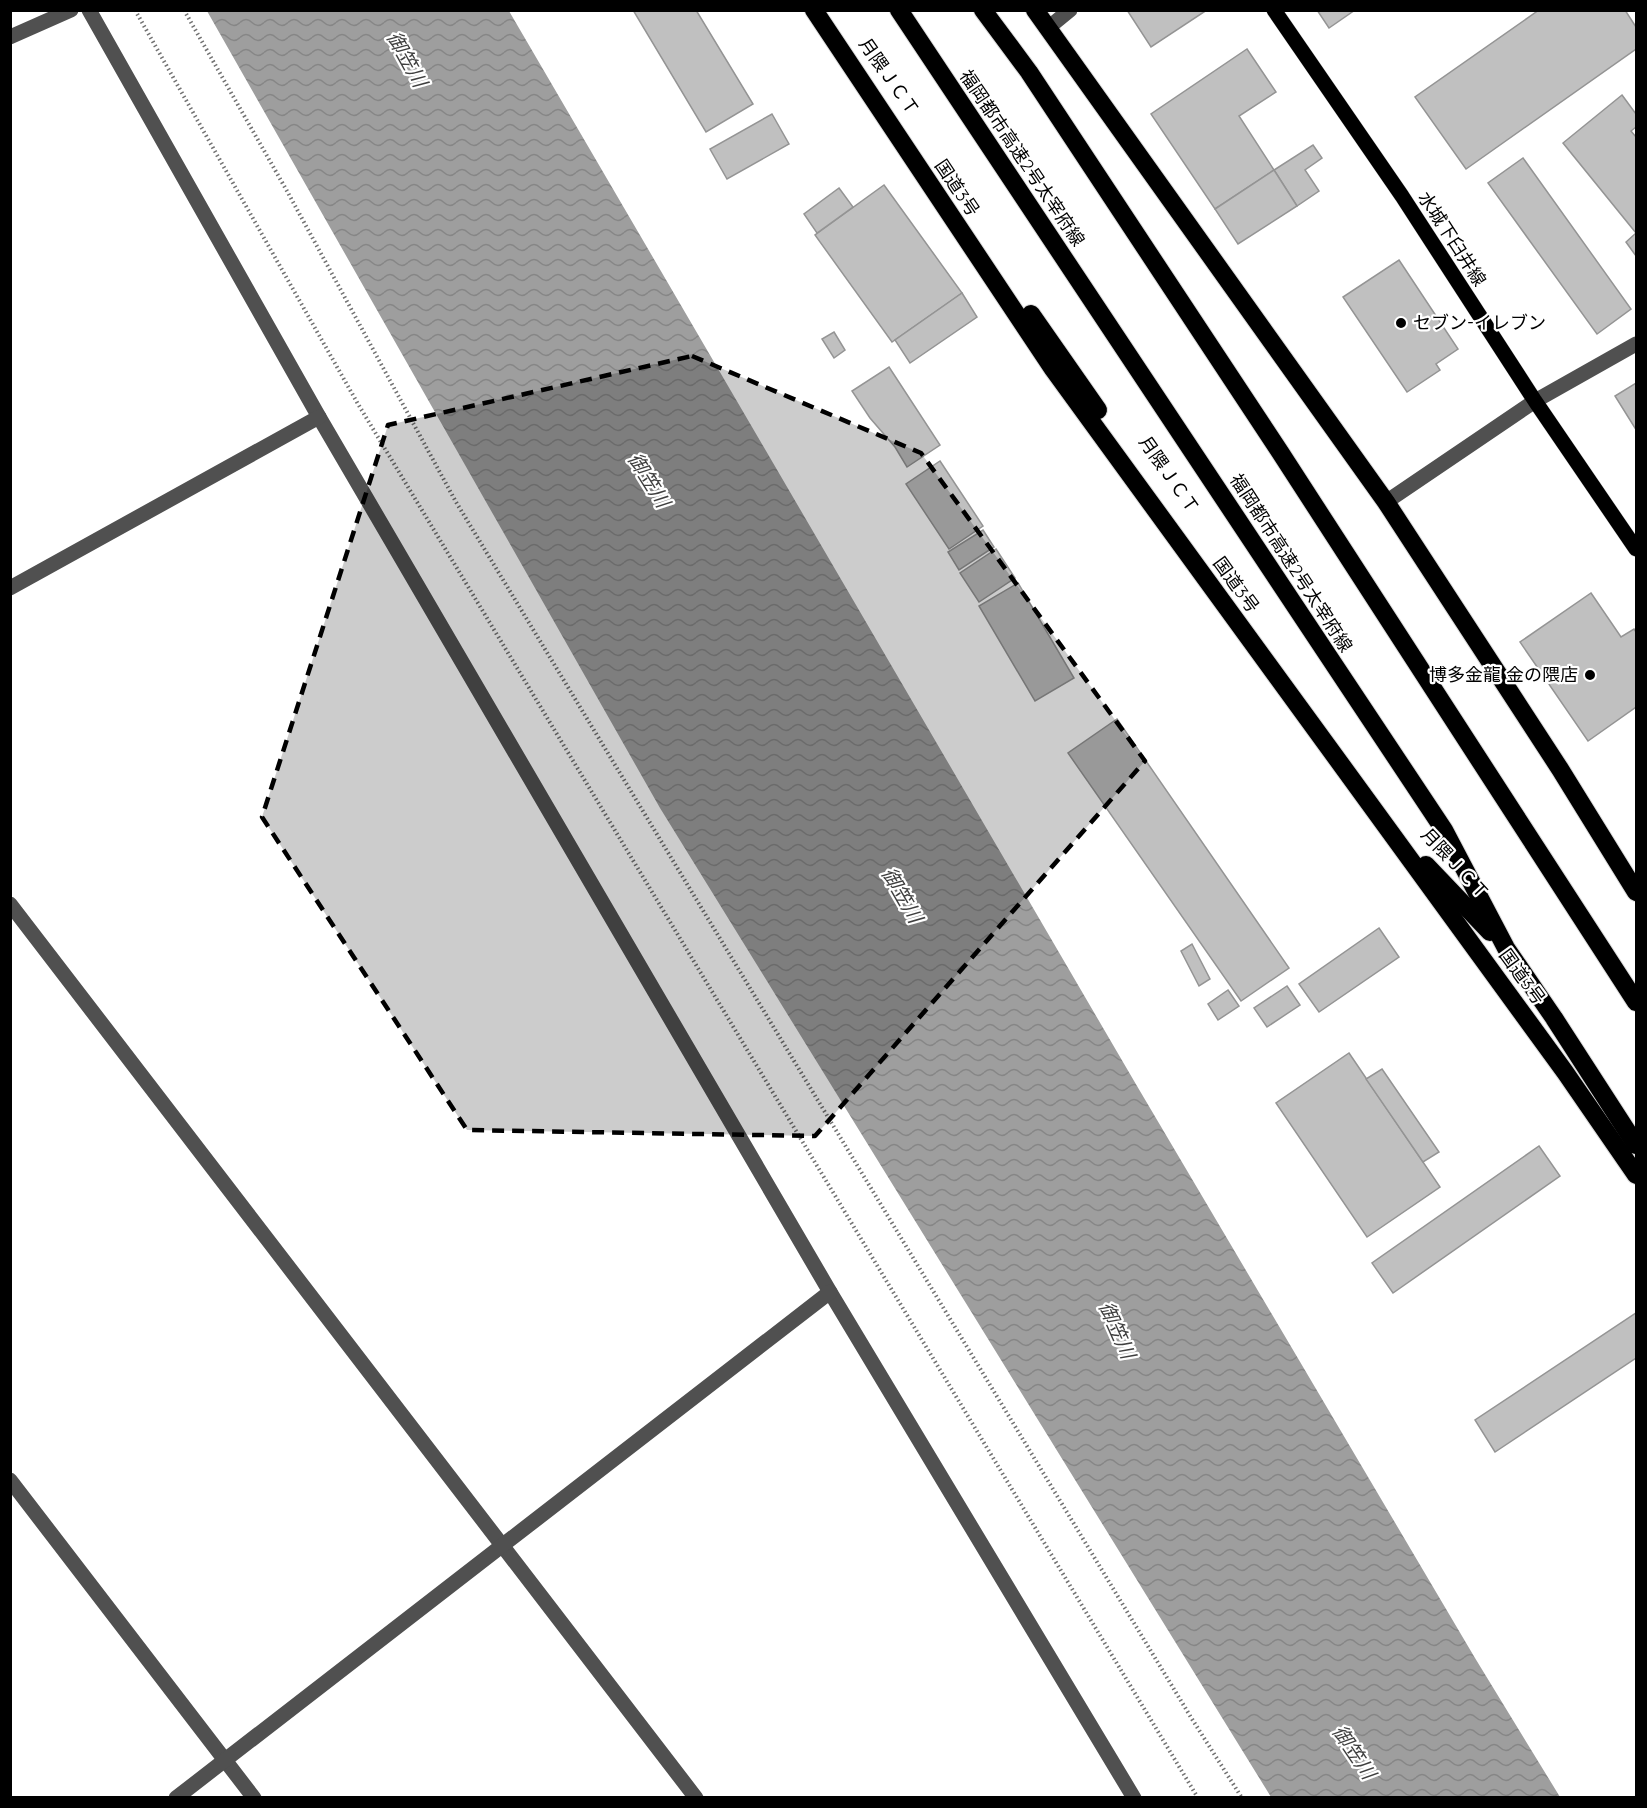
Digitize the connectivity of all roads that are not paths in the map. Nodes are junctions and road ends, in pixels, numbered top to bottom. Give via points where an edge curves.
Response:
1 (72, 10) edge
2 (88, 10) edge
3 (815, 10) edge
4 (899, 10) edge
5 (983, 10) edge
6 (992, 10) edge
7 (1035, 10) edge
8 (1070, 10) edge
9 (1274, 10) edge
10 (1048, 28) junction
11 (10, 37) edge
12 (1029, 72) junction
13 (1636, 344) edge
14 (1535, 401) junction
15 (319, 417) junction
16 (1386, 502) junction
17 (1636, 549) edge
18 (10, 588) edge
19 (1636, 892) edge
20 (10, 904) edge
21 (1506, 948) junction
22 (1636, 1002) edge
23 (1636, 1145) edge
24 (1636, 1175) edge
25 (830, 1292) junction
26 (10, 1479) edge
27 (502, 1546) junction
28 (226, 1761) junction
29 (176, 1797) edge
30 (254, 1797) edge
31 (696, 1797) edge
32 (1134, 1797) edge

1 - 11 street
2 - 15 street
3 - 21 highway, 月隈ＪＣＴ via 1330,741 1413,851
3 - 24 highway, 国道3号 via 1053,369
4 - 21 highway, 福岡都市高速2号太宰府線 via 1444,830
5 - 12 highway
6 - 12 highway
7 - 10 highway
8 - 10 street
9 - 14 main road, 水城下臼井線 via 1402,196
10 - 16 highway
12 - 22 highway
13 - 14 street
14 - 16 street
14 - 17 main road, 水城下臼井線
15 - 18 street
15 - 25 street
16 - 19 highway
20 - 27 street
21 - 23 highway, 福岡都市高速2号太宰府線
25 - 27 street
25 - 32 street
26 - 28 street
27 - 28 street
27 - 31 street
28 - 29 street
28 - 30 street

